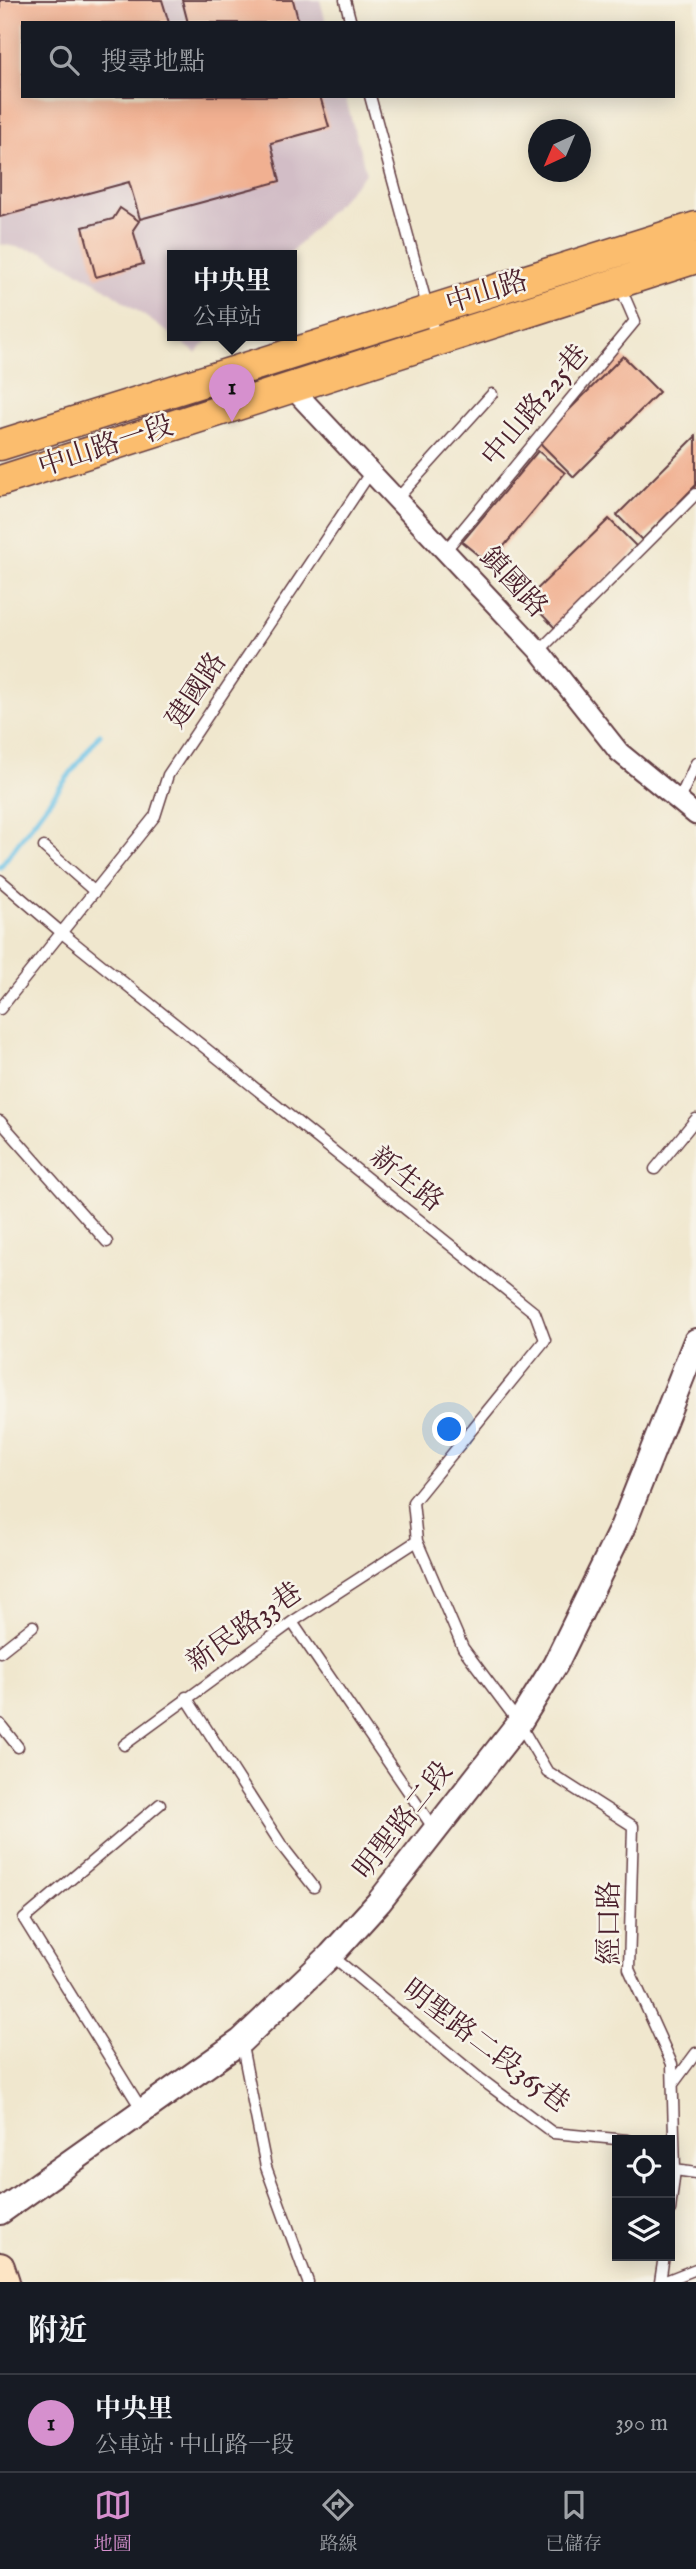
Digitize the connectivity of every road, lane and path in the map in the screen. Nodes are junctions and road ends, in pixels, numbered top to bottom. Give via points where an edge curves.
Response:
1 (345, 0) edge
2 (350, 21) edge
3 (371, 98) edge
4 (696, 227) edge
5 (696, 258) edge
6 (619, 284) junction
7 (428, 311) junction
8 (436, 341) junction
9 (277, 359) joint
10 (291, 387) junction
11 (492, 394) dead end
12 (0, 445) edge
13 (370, 473) junction
14 (0, 481) edge
15 (696, 494) edge
16 (396, 500) junction
17 (445, 551) junction
18 (539, 652) junction
19 (696, 763) edge
20 (678, 802) junction
21 (696, 815) edge
22 (44, 847) dead end
23 (0, 880) edge
24 (95, 892) junction
25 (62, 933) junction
26 (0, 1009) edge
27 (696, 1119) edge
28 (0, 1121) edge
29 (655, 1169) dead end
30 (107, 1242) dead end
31 (696, 1341) edge
32 (417, 1541) junction
33 (292, 1622) junction
34 (33, 1626) dead end
35 (0, 1652) edge
36 (186, 1698) junction
37 (519, 1723) junction
38 (0, 1724) edge
39 (124, 1745) dead end
40 (18, 1747) dead end
41 (160, 1804) dead end
42 (435, 1831) junction
43 (314, 1886) dead end
44 (331, 1955) junction
45 (241, 2041) junction
46 (696, 2053) edge
47 (672, 2084) junction
48 (142, 2111) junction
49 (672, 2135) edge
50 (612, 2139) edge
51 (675, 2170) edge
52 (696, 2173) edge
53 (0, 2212) edge
54 (664, 2261) edge
55 (0, 2267) edge
56 (696, 2269) edge
57 (5, 2282) edge
58 (308, 2282) edge
59 (662, 2282) edge

1 - 2 lane
3 - 7 lane
4 - 7 main road, 中山路
5 - 6 main road, 中山路
6 - 8 main road, 中山路
6 - 17 lane, 中山路225巷 via 635,321
7 - 8 lane
7 - 9 main road, 中山路
8 - 10 main road, 中山路
9 - 12 main road, 中山路一段
10 - 13 street, 鎮國路
10 - 14 main road, 中山路一段
11 - 16 lane
13 - 16 street, 鎮國路
13 - 24 lane, 建國路 via 168,775 155,816
15 - 18 lane
16 - 17 street, 鎮國路
17 - 18 street, 鎮國路
18 - 20 street, 鎮國路 via 619,752
19 - 20 lane
20 - 21 street, 鎮國路
22 - 24 lane
23 - 25 lane
24 - 25 lane, 建國路
25 - 26 lane, 建國路
25 - 32 lane, 新生路 via 535,1312 545,1340 413,1502
27 - 29 lane
28 - 30 lane
31 - 37 street, 明聖路二段 via 622,1528 555,1665
32 - 33 lane, 新民路33巷
32 - 37 lane via 463,1648
33 - 36 lane, 新民路33巷
33 - 42 lane
34 - 35 lane
36 - 39 lane
36 - 43 lane, 新民路33巷 via 282,1846
37 - 42 street, 明聖路二段
37 - 47 lane, 經口路 via 547,1771 634,1826 629,1969 672,2064
38 - 40 lane
41 - 48 lane via 24,1919
42 - 44 street, 明聖路二段
44 - 45 street, 明聖路二段
44 - 50 lane, 明聖路二段365巷 via 553,2133
45 - 48 street, 明聖路二段
45 - 58 lane via 266,2167
46 - 47 lane
47 - 49 lane, 經口路
48 - 53 street, 明聖路二段
51 - 52 lane
54 - 59 lane
55 - 57 main road
56 - 59 lane

